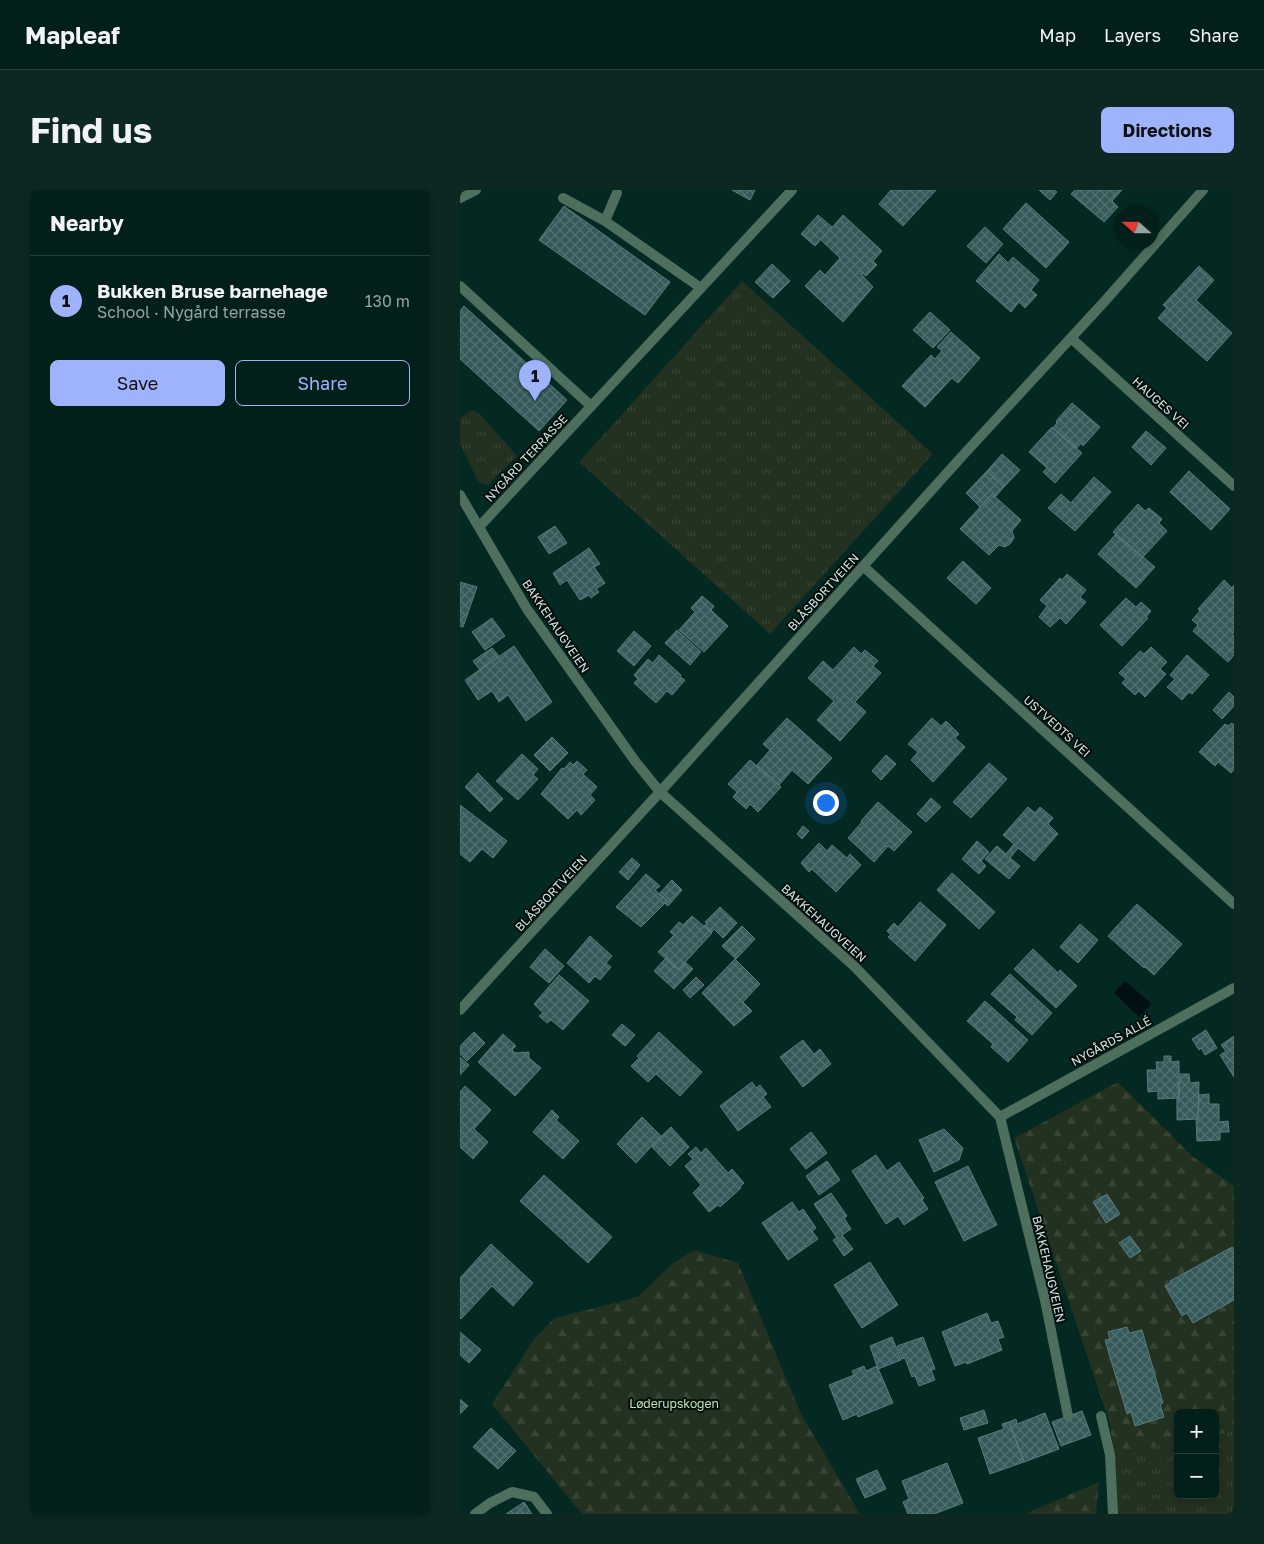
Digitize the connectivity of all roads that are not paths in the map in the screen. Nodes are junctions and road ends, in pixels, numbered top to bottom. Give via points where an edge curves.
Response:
1 (476, 190) edge
2 (792, 190) edge
3 (1203, 190) edge
4 (617, 193) dead end
5 (460, 198) edge
6 (563, 198) dead end
7 (604, 221) junction
8 (460, 286) edge
9 (701, 288) junction
10 (1071, 338) junction
11 (591, 406) junction
12 (1234, 486) edge
13 (460, 495) edge
14 (480, 527) junction
15 (863, 566) junction
16 (660, 792) junction
17 (1234, 904) edge
18 (1234, 988) edge
19 (460, 1010) edge
20 (1000, 1116) junction
21 (1068, 1416) dead end
22 (1101, 1416) dead end
23 (475, 1514) edge
24 (547, 1514) edge
25 (1113, 1514) edge

1 - 5 street
2 - 9 street, NYGÅRD TERRASSE
3 - 10 street, BLÅSBORTVEIEN
4 - 7 street
6 - 7 street
7 - 9 street
8 - 11 street
9 - 11 street, NYGÅRD TERRASSE
10 - 12 street, HAUGES VEI
10 - 15 street, BLÅSBORTVEIEN
11 - 14 street, NYGÅRD TERRASSE
13 - 14 street, BAKKEHAUGVEIEN
14 - 16 street, BAKKEHAUGVEIEN via 526,609
15 - 16 street, BLÅSBORTVEIEN
15 - 17 street, USTVEDTS VEI
16 - 19 street, BLÅSBORTVEIEN
16 - 20 street, BAKKEHAUGVEIEN via 854,966
18 - 20 street, NYGÅRDS ALLÉ
20 - 21 street, BAKKEHAUGVEIEN via 1045,1300
22 - 25 street via 1110,1455
23 - 24 street via 512,1492 534,1497

